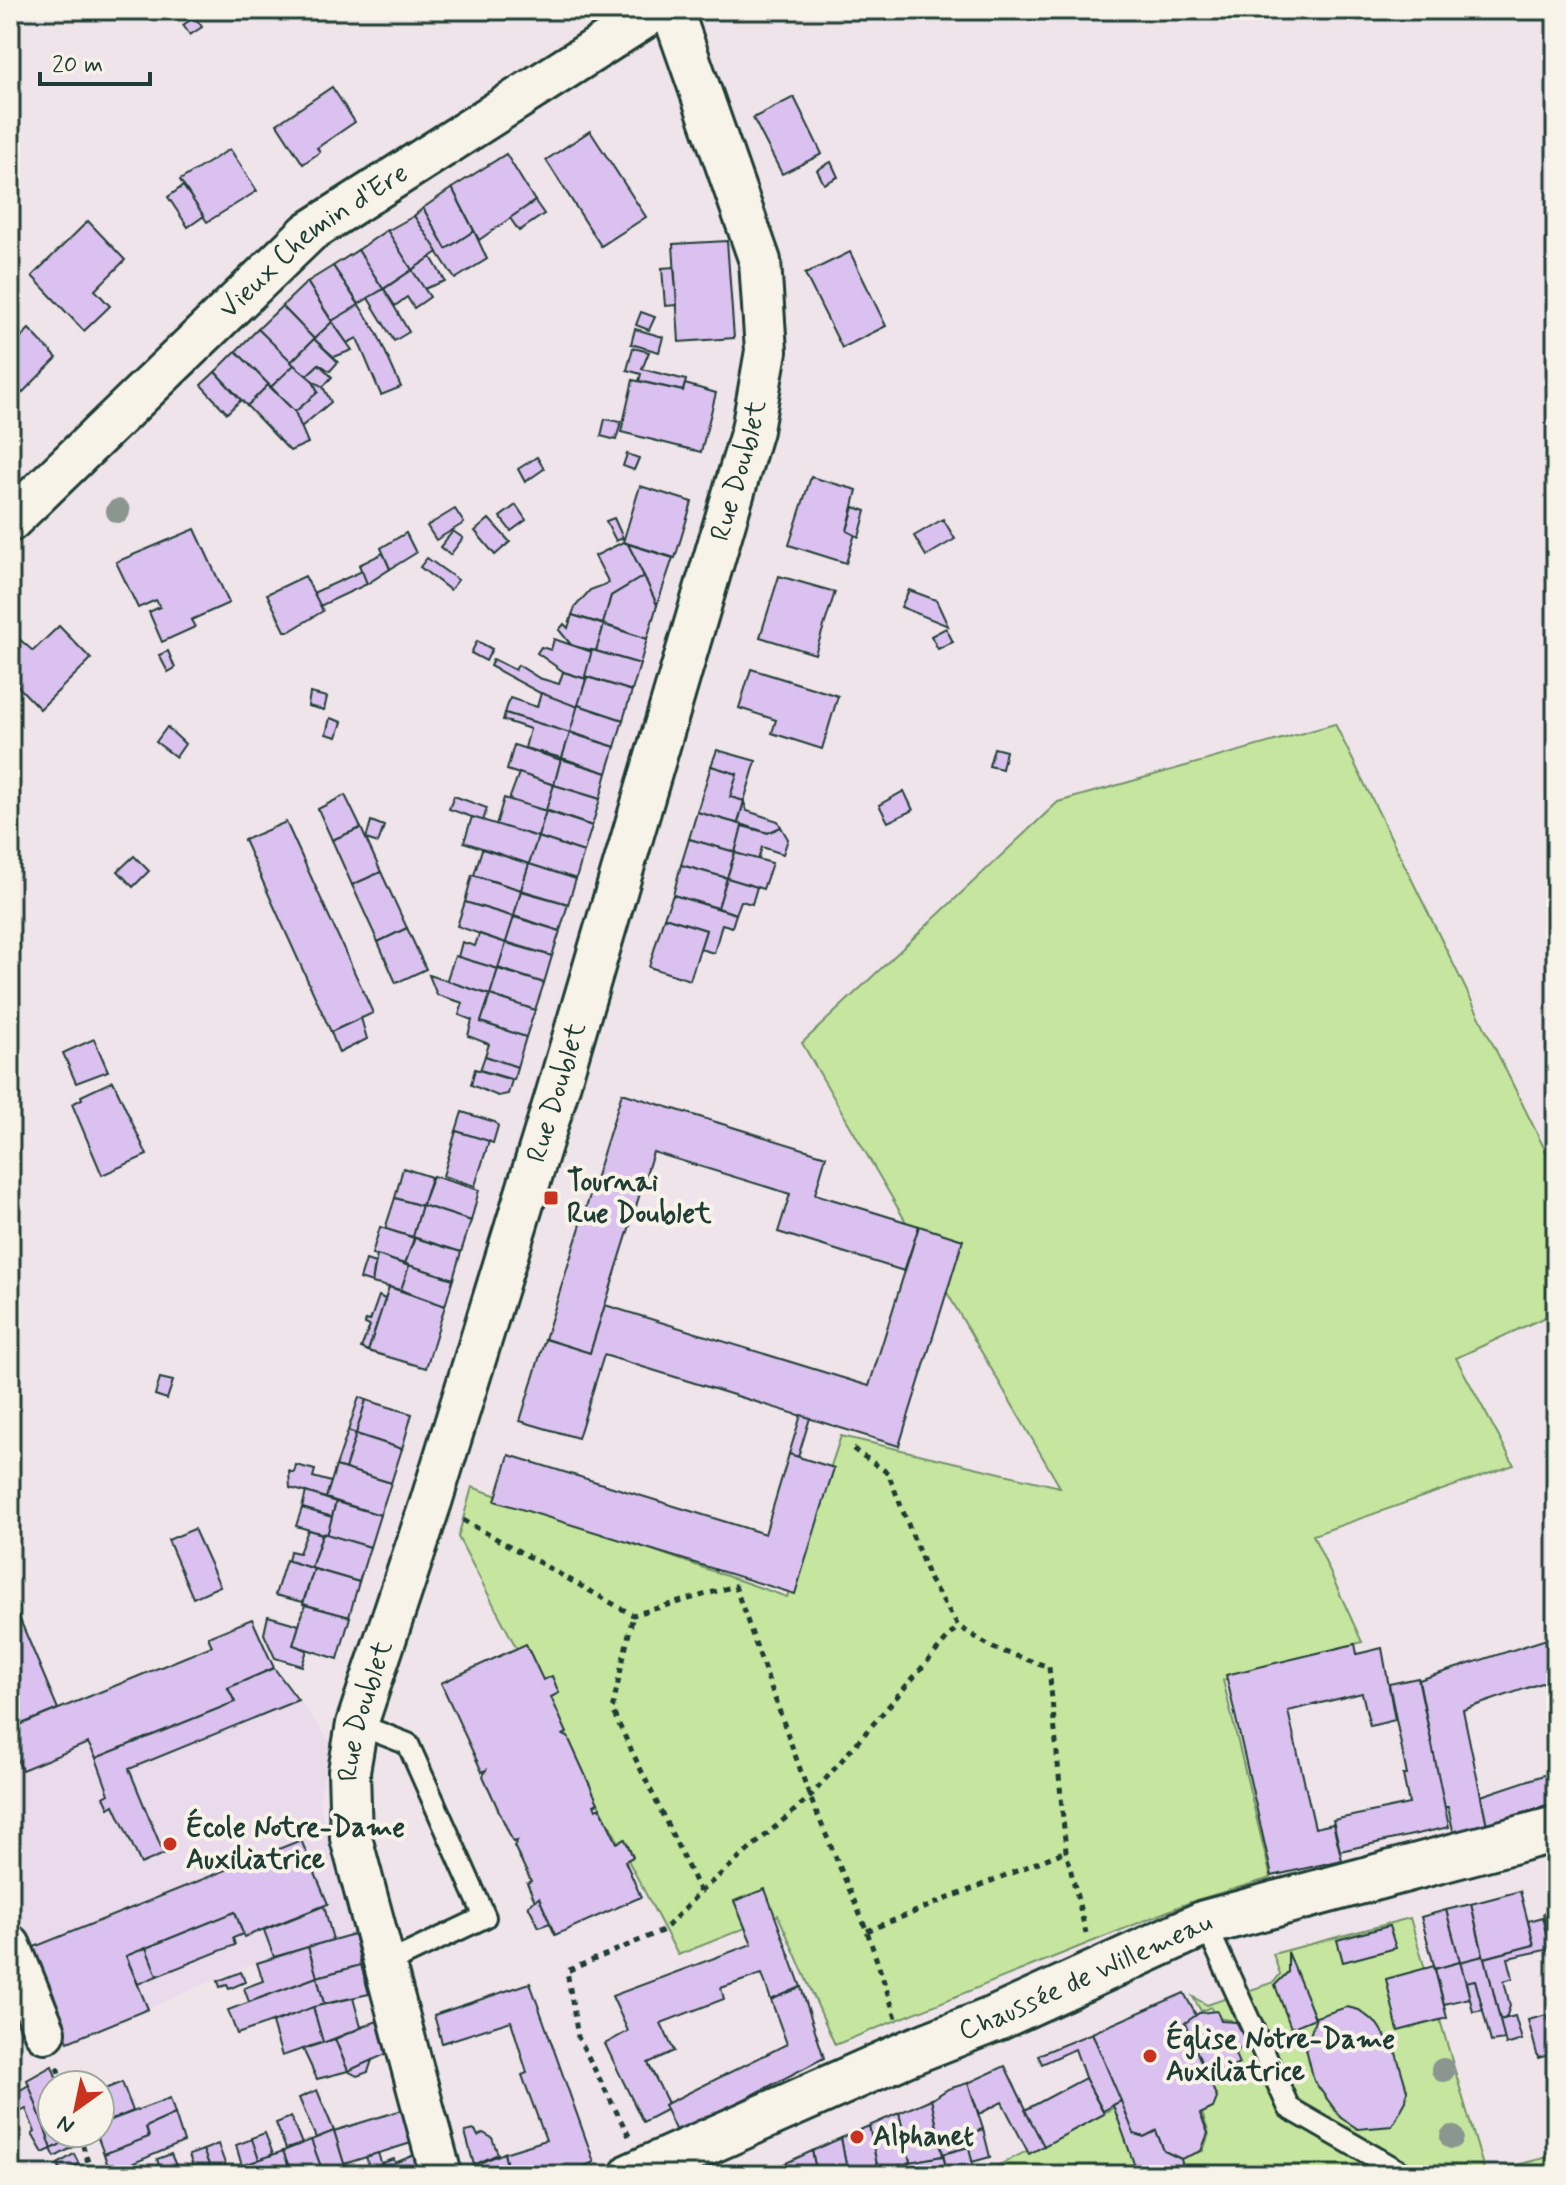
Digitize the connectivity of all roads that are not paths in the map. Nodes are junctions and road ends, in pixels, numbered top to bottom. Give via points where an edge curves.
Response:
1 (657, 10) edge
2 (672, 10) edge
3 (10, 521) edge
4 (357, 1724) junction
5 (1556, 1829) edge
6 (1205, 1923) junction
7 (10, 1946) edge
8 (384, 1965) junction
9 (45, 2032) dead end
10 (639, 2172) edge
11 (441, 2175) edge
12 (1406, 2175) edge

1 - 3 street, Vieux Chemin d'Ere via 309,232
2 - 4 street, Rue Doublet via 760,261 766,351 747,445 556,1096
4 - 8 street, Rue Doublet via 349,1771 351,1838
4 - 8 lane via 408,1744 485,1917
5 - 6 street, Chaussée de Willemeau
6 - 10 street, Chaussée de Willemeau
6 - 12 lane via 1289,2108
7 - 9 street
8 - 11 street, Rue Doublet

